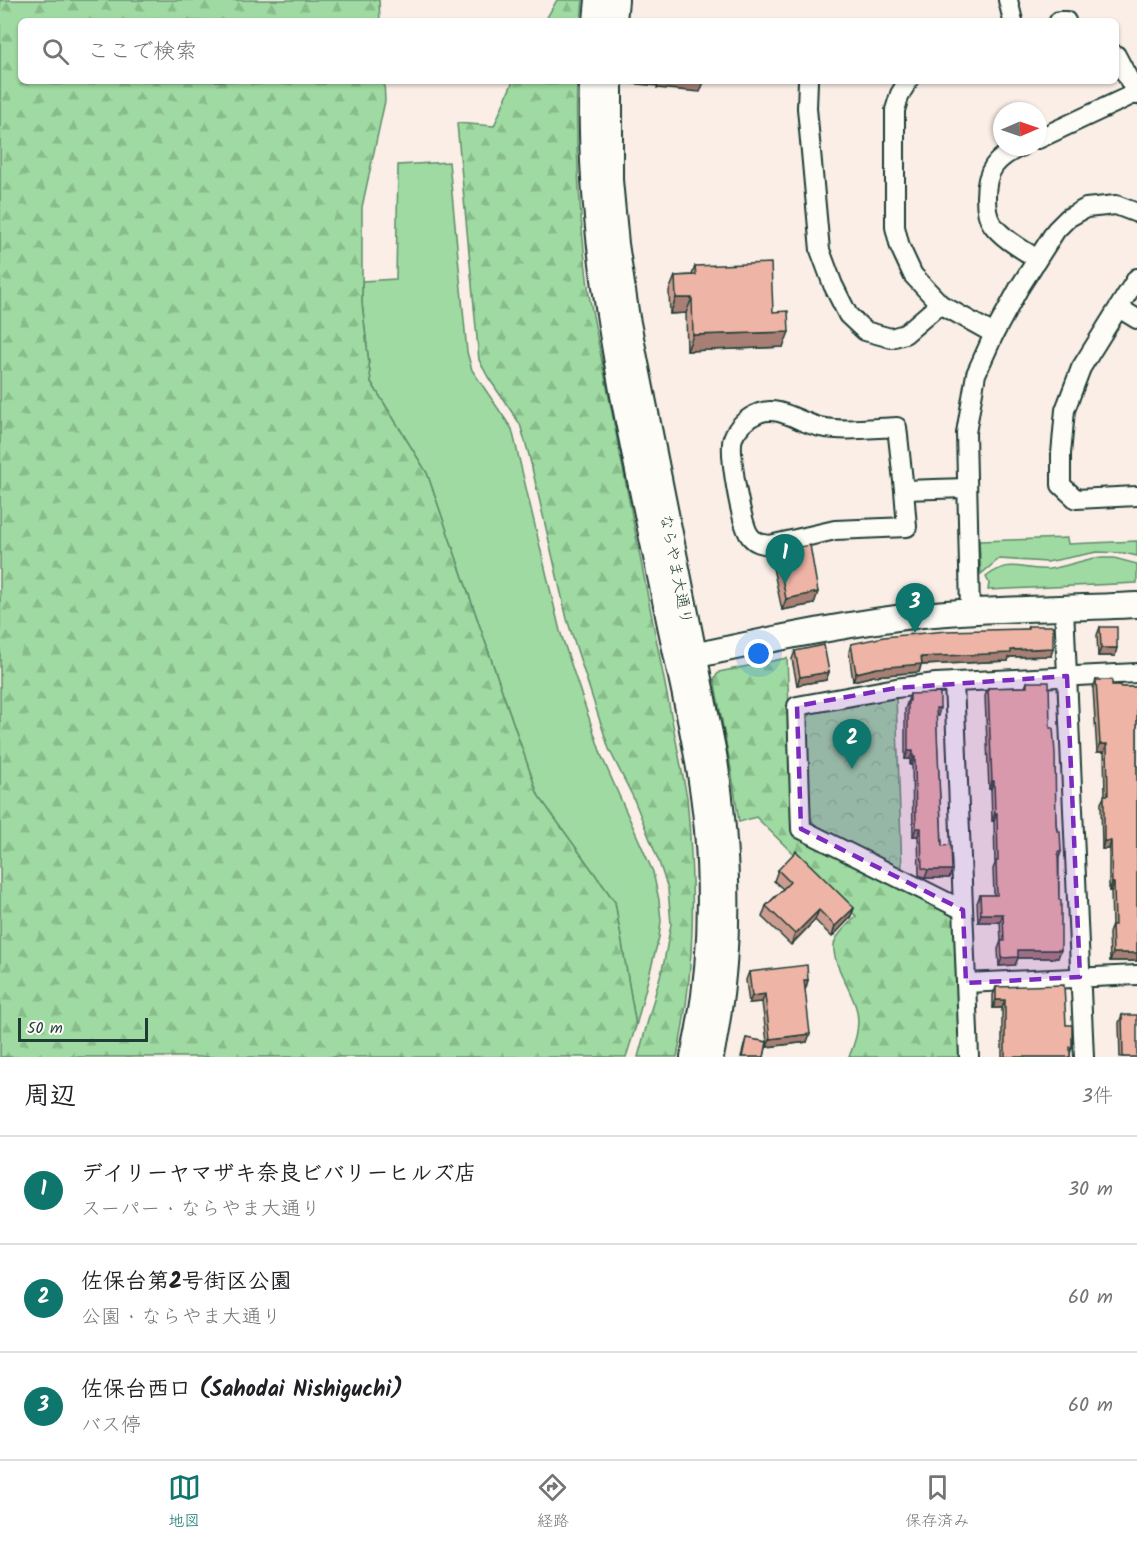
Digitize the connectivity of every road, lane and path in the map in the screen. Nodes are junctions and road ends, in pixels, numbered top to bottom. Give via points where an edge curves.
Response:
1 (598, 0) edge
2 (616, 0) edge
3 (1008, 0) edge
4 (596, 18) edge
5 (614, 18) edge
6 (1012, 18) edge
7 (1119, 61) edge
8 (592, 84) edge
9 (610, 84) edge
10 (808, 84) edge
11 (906, 84) edge
12 (1136, 94) edge
13 (1047, 135) edge
14 (1005, 156) edge
15 (1137, 213) edge
16 (1037, 259) junction
17 (1137, 278) edge
18 (940, 304) junction
19 (1119, 308) junction
20 (1137, 319) edge
21 (994, 334) junction
22 (966, 488) junction
23 (904, 490) junction
24 (1137, 496) edge
25 (1137, 605) edge
26 (1064, 608) junction
27 (970, 611) junction
28 (685, 657) junction
29 (1137, 673) edge
30 (1067, 676) junction
31 (954, 682) junction
32 (963, 910) junction
33 (1137, 975) edge
34 (1080, 977) junction
35 (966, 983) junction
36 (693, 1057) edge
37 (711, 1057) edge
38 (969, 1057) edge
39 (1084, 1057) edge

1 - 4 street
2 - 5 street
3 - 6 street
7 - 12 street
8 - 28 street, ならやま大通り via 596,216 604,288 615,355
9 - 28 street, ならやま大通り via 610,180 617,254
10 - 18 street via 820,250 848,315 865,331 891,338 905,334
11 - 18 street via 895,110 895,227 914,275
12 - 13 street
14 - 16 street via 992,168 986,182 990,222 1001,235
15 - 16 street via 1116,205 1086,208 1056,230
16 - 21 street
17 - 19 street
18 - 21 street
19 - 20 street
19 - 24 street via 1081,368 1065,410 1061,485 1076,498
21 - 22 street via 976,374 966,433
22 - 23 street
22 - 27 street
23 - 23 street via 907,527 835,530 759,544 745,527 733,466 733,437 745,421 772,411 822,428 897,427
25 - 26 street
26 - 27 street
26 - 30 street
27 - 28 street via 822,629
28 - 36 street, ならやま大通り via 709,863 704,992
28 - 37 street, ならやま大通り via 714,754 727,864 725,967
29 - 30 street
30 - 31 street
30 - 34 street
31 - 32 street
31 - 32 street via 797,706 801,829
32 - 35 street
33 - 34 street
34 - 35 street
34 - 39 street
35 - 38 street

